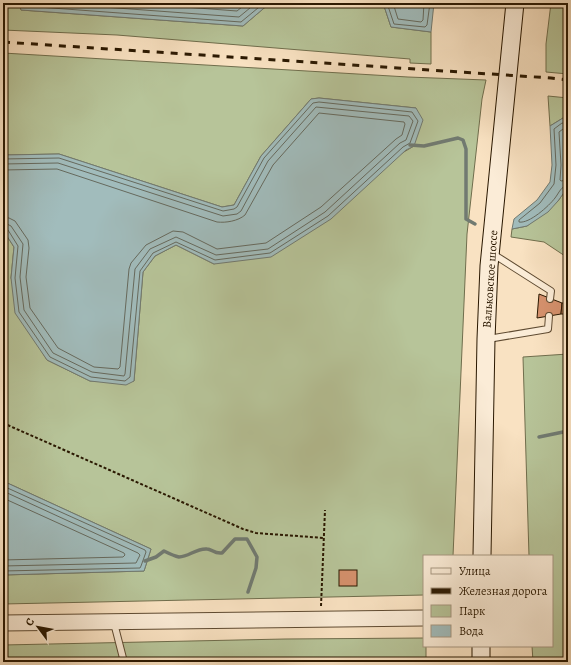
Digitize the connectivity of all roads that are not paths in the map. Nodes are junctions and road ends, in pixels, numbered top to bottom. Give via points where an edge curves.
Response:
1 (515, 3) edge
2 (490, 253) junction
3 (550, 299) dead end
4 (549, 316) dead end
5 (486, 339) junction
6 (482, 555) edge
7 (423, 618) edge
8 (114, 621) junction
9 (3, 623) edge
10 (481, 647) edge
11 (124, 662) edge
12 (481, 662) edge

1 - 2 main road, Вальковское шоссе
2 - 3 lane via 551,291
2 - 5 main road, Вальковское шоссе
4 - 5 lane via 548,329
5 - 6 main road, Вальковское шоссе
7 - 8 street
8 - 9 street
8 - 11 lane
10 - 12 main road

